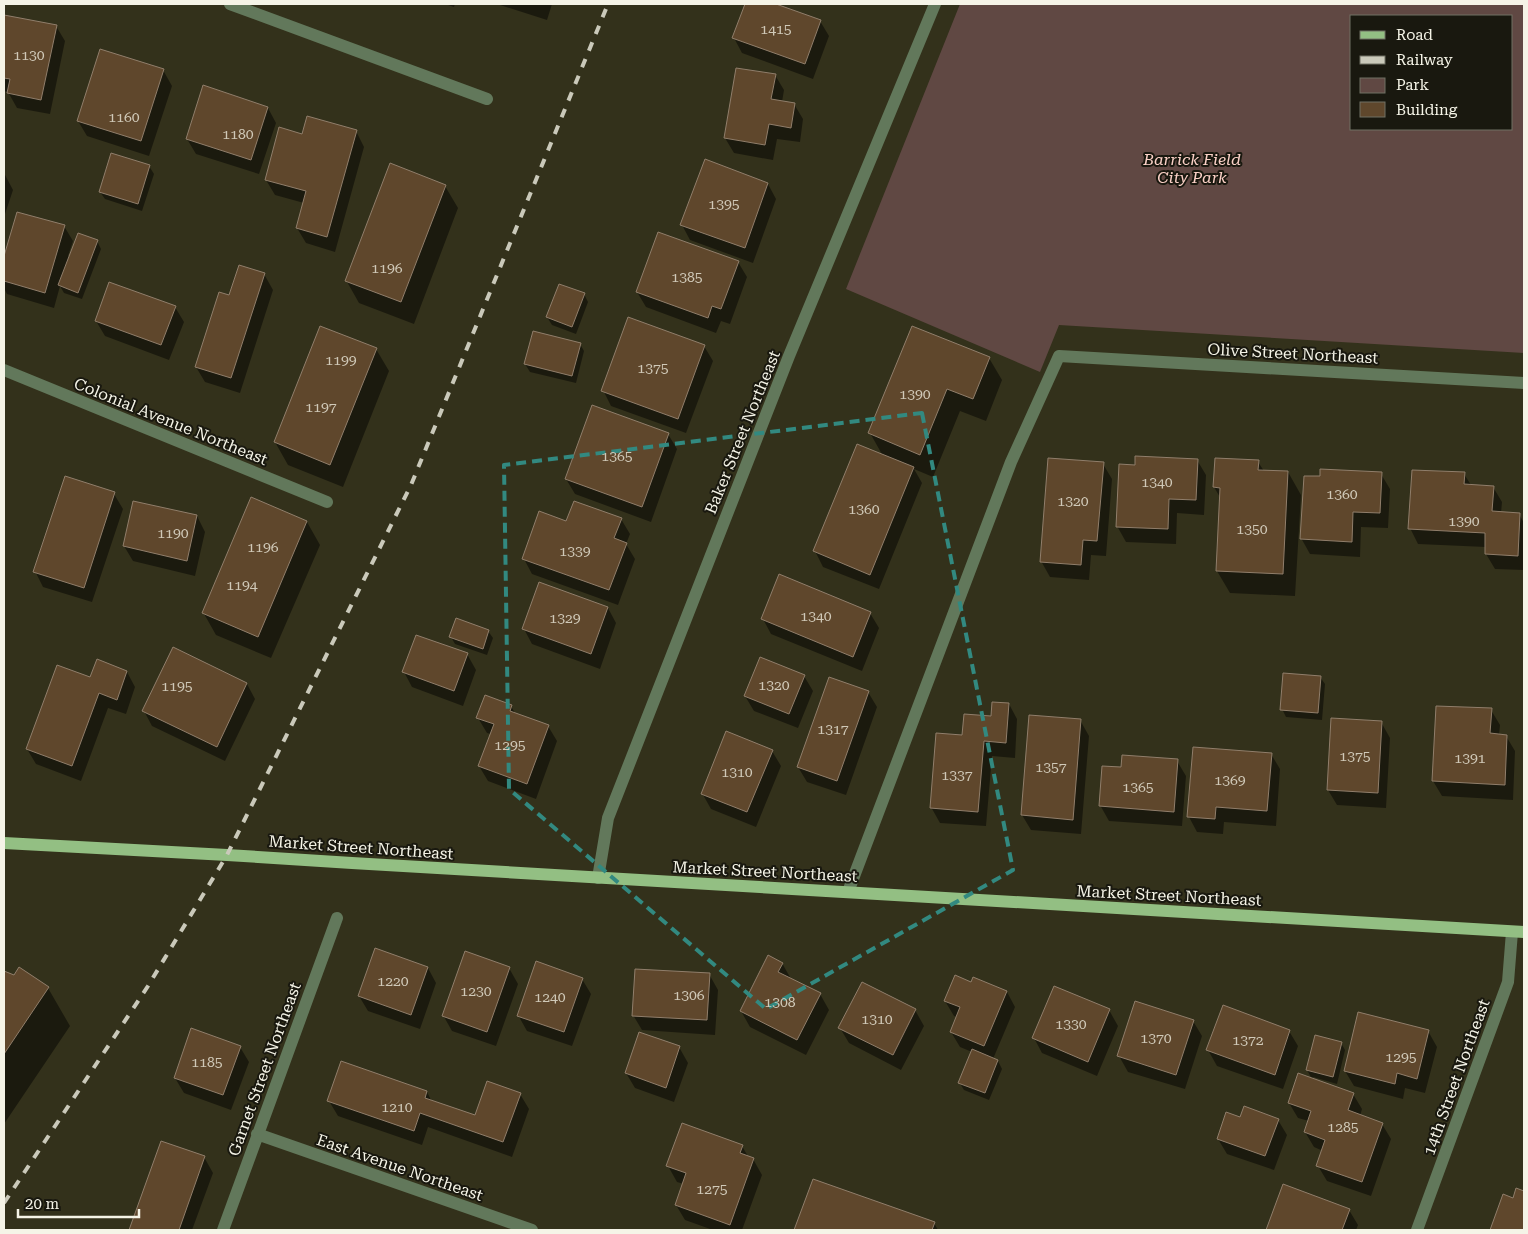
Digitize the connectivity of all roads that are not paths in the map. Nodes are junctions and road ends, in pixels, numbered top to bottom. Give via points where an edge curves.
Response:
1 (230, 4) edge
2 (935, 4) edge
3 (488, 99) dead end
4 (4, 370) edge
5 (1524, 383) edge
6 (326, 502) dead end
7 (4, 843) edge
8 (598, 878) junction
9 (848, 892) junction
10 (336, 918) dead end
11 (1518, 932) edge
12 (258, 1134) junction
13 (523, 1229) edge
14 (222, 1230) edge
15 (1417, 1230) edge

1 - 3 street
2 - 8 street, Baker Street Northeast via 789,356 608,818
4 - 6 street, Colonial Avenue Northeast
5 - 9 street, Olive Street Northeast via 1059,356 1011,462
7 - 8 main road, Market Street Northeast
8 - 9 main road, Market Street Northeast
9 - 11 main road, Market Street Northeast
10 - 12 street, Garnet Street Northeast
11 - 15 street, 14th Street Northeast via 1508,982
12 - 13 street, East Avenue Northeast
12 - 14 street, Garnet Street Northeast

